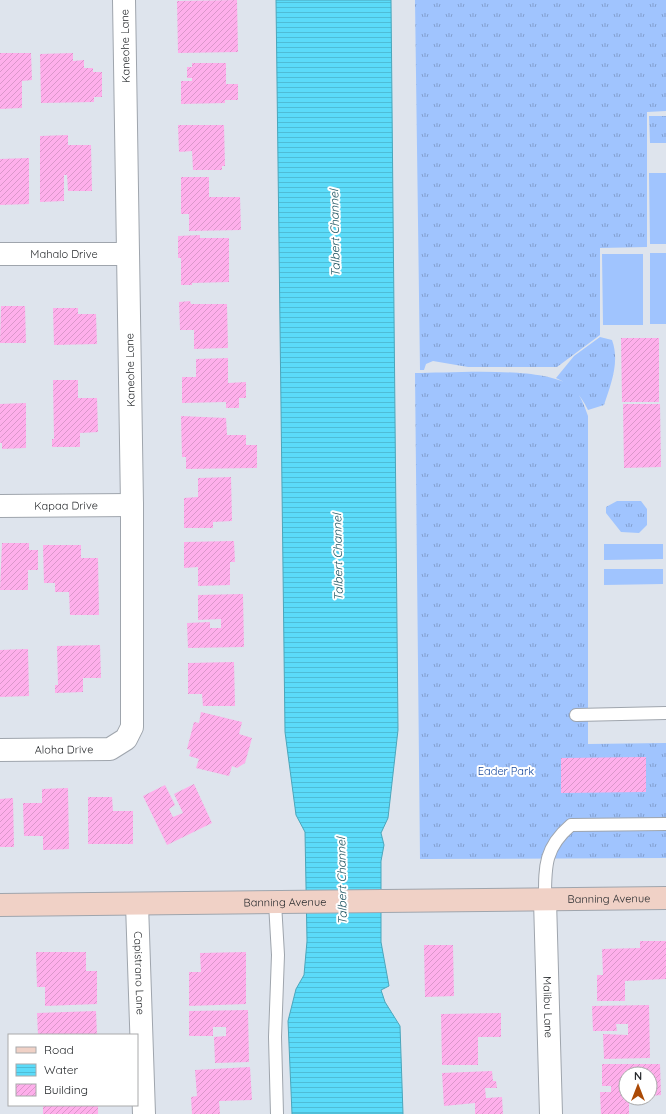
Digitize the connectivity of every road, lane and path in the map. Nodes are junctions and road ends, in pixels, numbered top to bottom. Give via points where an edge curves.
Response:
1 (124, 0) edge
2 (0, 254) edge
3 (128, 254) junction
4 (132, 505) junction
5 (0, 506) edge
6 (666, 713) edge
7 (576, 714) dead end
8 (126, 739) joint
9 (0, 750) edge
10 (666, 824) edge
11 (666, 898) edge
12 (544, 900) junction
13 (275, 903) junction
14 (137, 904) junction
15 (0, 905) edge
16 (144, 1114) edge
17 (277, 1114) edge
18 (552, 1114) edge

1 - 3 street, Kaneohe Lane
2 - 3 street, Mahalo Drive
3 - 4 street, Kaneohe Lane
4 - 5 street, Kapaa Drive
4 - 8 street, Kaneohe Lane via 132,728
6 - 7 lane
8 - 9 street, Aloha Drive via 110,749
10 - 12 lane via 571,825 551,848 545,863
11 - 12 street, Banning Avenue
12 - 13 street, Banning Avenue
12 - 18 street, Malibu Lane
13 - 14 street, Banning Avenue
13 - 17 lane via 278,955 275,1037
14 - 15 street, Banning Avenue
14 - 16 street, Capistrano Lane

